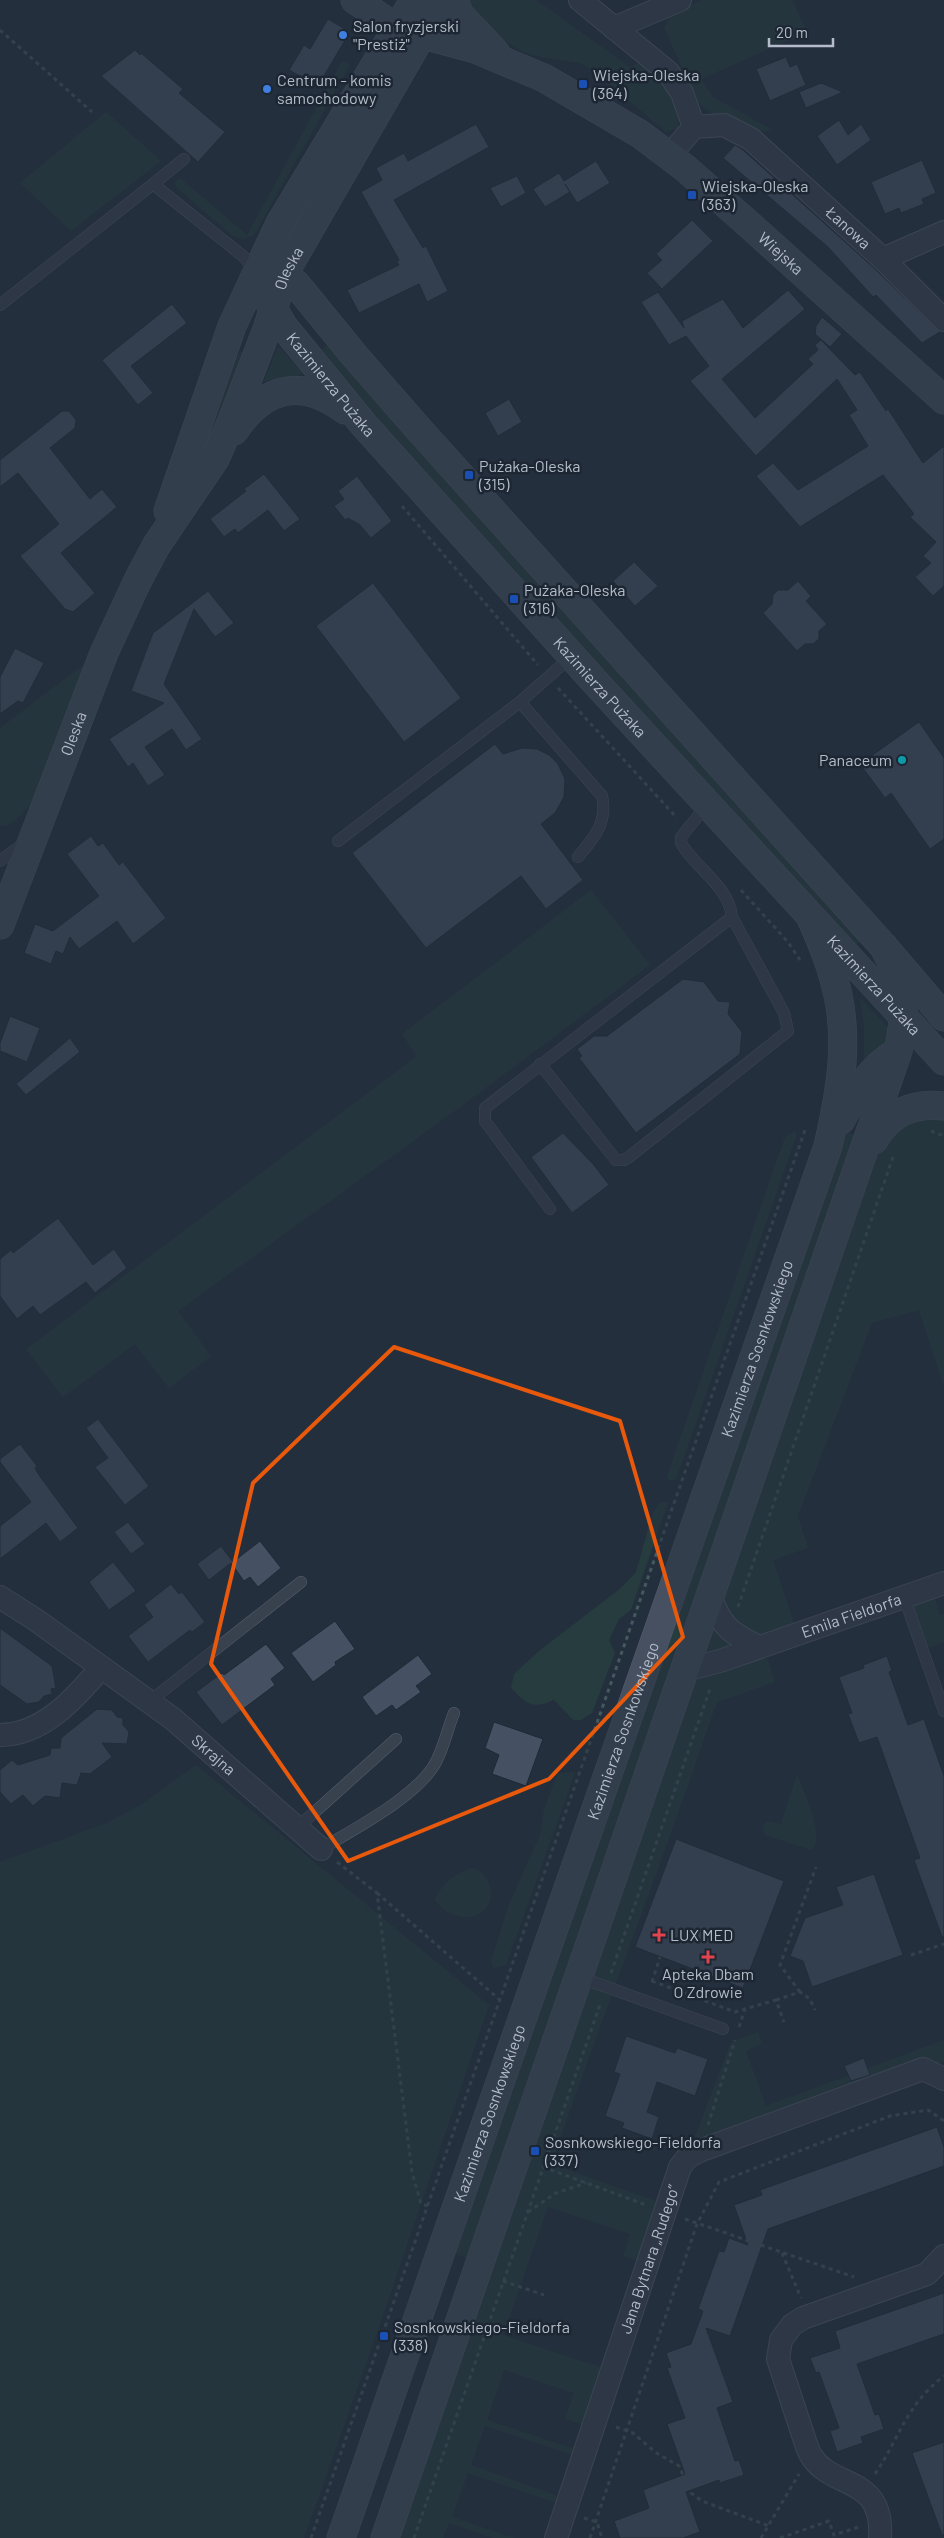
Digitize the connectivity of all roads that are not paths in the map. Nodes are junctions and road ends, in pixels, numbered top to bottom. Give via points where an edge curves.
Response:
1 (355, 0) edge
2 (414, 0) edge
3 (442, 0) edge
4 (454, 0) edge
5 (580, 0) edge
6 (680, 0) edge
7 (614, 28) junction
8 (410, 32) junction
9 (504, 61) junction
10 (694, 127) junction
11 (669, 156) junction
12 (184, 159) dead end
13 (153, 184) junction
14 (944, 232) edge
15 (883, 259) junction
16 (257, 274) junction
17 (284, 274) junction
18 (0, 305) edge
19 (274, 311) junction
20 (944, 320) edge
21 (944, 400) edge
22 (364, 425) junction
23 (215, 459) junction
24 (156, 546) junction
25 (572, 656) junction
26 (520, 702) junction
27 (707, 805) junction
28 (33, 837) junction
29 (338, 841) dead end
30 (578, 857) dead end
31 (0, 861) edge
32 (732, 918) junction
33 (812, 918) junction
34 (0, 925) edge
35 (884, 947) junction
36 (904, 1017) junction
37 (944, 1017) edge
38 (939, 1050) edge
39 (898, 1051) junction
40 (540, 1064) junction
41 (944, 1106) edge
42 (828, 1146) junction
43 (861, 1163) junction
44 (550, 1209) dead end
45 (301, 1582) dead end
46 (944, 1583) edge
47 (0, 1596) edge
48 (711, 1598) junction
49 (904, 1598) junction
50 (759, 1647) junction
51 (102, 1668) junction
52 (685, 1670) junction
53 (150, 1700) junction
54 (944, 1711) edge
55 (454, 1713) dead end
56 (0, 1735) edge
57 (396, 1739) dead end
58 (297, 1828) junction
59 (321, 1849) joint
60 (579, 1977) junction
61 (723, 2030) dead end
62 (944, 2079) edge
63 (944, 2256) edge
64 (879, 2529) edge
65 (341, 2538) edge
66 (385, 2538) edge
67 (556, 2538) edge

1 - 8 street
2 - 8 street, Oleska
3 - 8 street, Oleska
4 - 9 street, Wiejska via 460,15
5 - 7 street
6 - 7 street
7 - 10 street via 668,72 682,93
8 - 9 street, Wiejska via 464,45
8 - 16 street, Oleska via 286,211
8 - 17 street, Oleska
9 - 11 street, Wiejska via 544,78 595,107
10 - 11 street
10 - 15 street, Łanowa via 724,125 751,139
11 - 21 street, Wiejska via 875,335
12 - 13 lane
13 - 16 lane via 244,257
13 - 18 lane
14 - 15 street
15 - 20 street, Łanowa
16 - 17 street via 280,271
16 - 19 street, Kazimierza Pużaka
16 - 24 street, Oleska via 232,326
17 - 19 street, Oleska
17 - 35 street, Kazimierza Pużaka via 296,284 449,464
19 - 22 street, Kazimierza Pużaka via 284,328
19 - 23 street, Oleska
22 - 23 street via 317,394 300,389 284,391 271,395 244,418
22 - 25 street, Kazimierza Pużaka
23 - 24 street, Oleska
24 - 28 street, Oleska via 104,654
25 - 26 lane
25 - 27 street, Kazimierza Pużaka
26 - 29 lane
26 - 30 lane via 602,796 604,815 601,825
27 - 32 lane via 681,837 681,843 723,893
27 - 33 street, Kazimierza Pużaka
28 - 31 lane
28 - 34 street, Oleska
32 - 40 lane
32 - 40 lane via 784,1014 788,1031 629,1158 616,1160
33 - 36 street, Kazimierza Pużaka
33 - 42 street, Kazimierza Sosnkowskiego via 833,976 843,1028 840,1092
35 - 36 street via 901,985
35 - 37 street, Kazimierza Pużaka
36 - 38 street, Kazimierza Pużaka
36 - 39 street
38 - 39 street via 910,1047
39 - 42 street via 865,1081
39 - 43 street
40 - 44 lane via 488,1104 484,1114
41 - 43 street via 918,1106 890,1118
42 - 65 street, Kazimierza Sosnkowskiego
43 - 48 street
45 - 53 lane
46 - 49 street, Emila Fieldorfa
47 - 51 street, Skrajna
48 - 50 street via 716,1614 730,1631
48 - 52 street
49 - 50 street, Emila Fieldorfa
49 - 54 lane
50 - 52 street, Emila Fieldorfa
51 - 53 street, Skrajna
51 - 56 street via 43,1723 29,1731
52 - 60 street
53 - 58 street, Skrajna
55 - 59 lane via 433,1766 422,1781
57 - 58 lane
58 - 59 street, Skrajna
60 - 61 lane
60 - 66 street
62 - 67 street, Jana Bytnara „Rudego” via 923,2069 687,2158 680,2167
63 - 64 street via 927,2274 803,2318 785,2332 779,2349 778,2359 811,2455 826,2471 862,2489 872,2502

